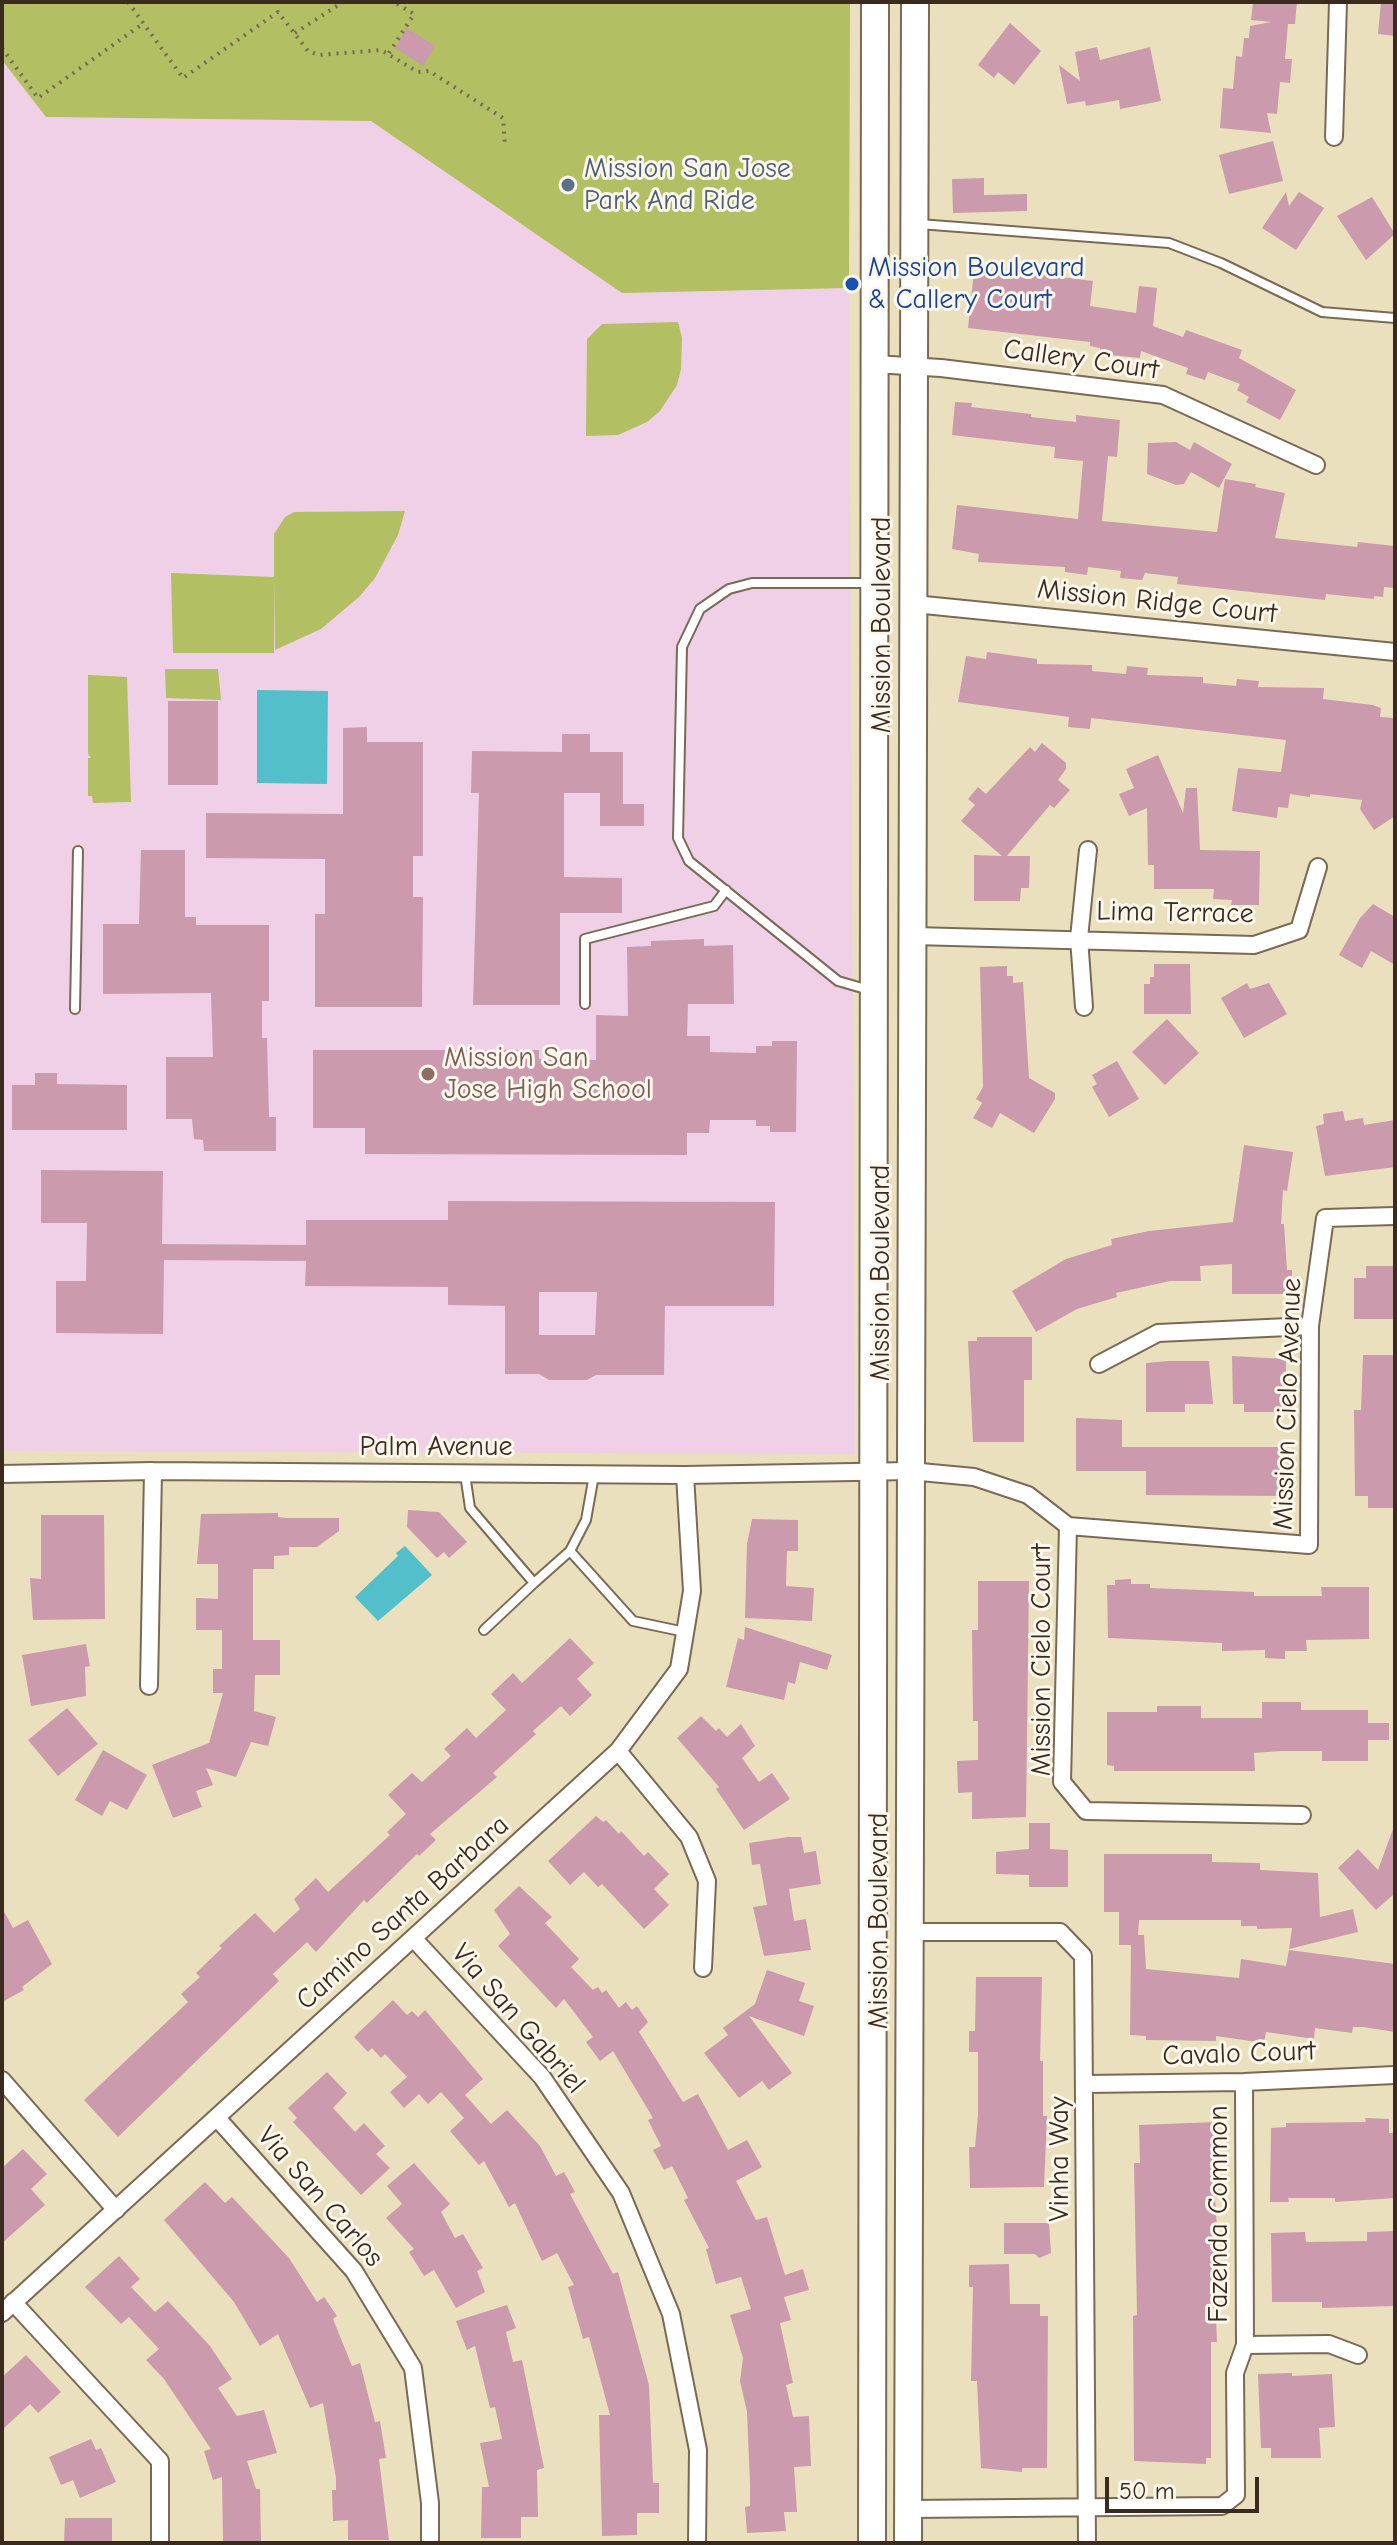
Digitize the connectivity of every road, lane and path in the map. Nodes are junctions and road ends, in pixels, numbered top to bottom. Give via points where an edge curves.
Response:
1 (128, 2) edge
2 (343, 2) edge
3 (394, 2) edge
4 (875, 2) edge
5 (915, 2) edge
6 (1338, 2) edge
7 (144, 23) junction
8 (295, 33) junction
9 (915, 37) junction
10 (2, 48) edge
11 (388, 54) junction
12 (874, 93) junction
13 (1334, 137) dead end
14 (505, 145) dead end
15 (915, 224) junction
16 (915, 262) junction
17 (1395, 318) edge
18 (874, 364) junction
19 (915, 366) junction
20 (1316, 465) dead end
21 (874, 583) junction
22 (914, 604) junction
23 (1395, 652) edge
24 (1088, 850) dead end
25 (78, 851) dead end
26 (1318, 867) dead end
27 (726, 890) junction
28 (914, 936) junction
29 (1079, 938) junction
30 (873, 992) junction
31 (585, 1004) dead end
32 (1084, 1007) dead end
33 (75, 1009) dead end
34 (1395, 1216) edge
35 (1310, 1326) junction
36 (1099, 1364) dead end
37 (870, 1469) junction
38 (153, 1471) junction
39 (910, 1471) junction
40 (2, 1474) edge
41 (465, 1474) junction
42 (594, 1475) junction
43 (685, 1475) junction
44 (1068, 1526) junction
45 (570, 1551) junction
46 (534, 1583) junction
47 (484, 1630) dead end
48 (685, 1632) junction
49 (149, 1686) dead end
50 (618, 1751) junction
51 (1302, 1815) dead end
52 (912, 1932) junction
53 (413, 1938) junction
54 (703, 1968) dead end
55 (1395, 2075) edge
56 (2, 2080) edge
57 (1244, 2082) junction
58 (1085, 2084) junction
59 (217, 2118) junction
60 (116, 2210) junction
61 (7, 2307) edge
62 (1245, 2345) junction
63 (1358, 2355) dead end
64 (1087, 2507) junction
65 (909, 2509) junction
66 (160, 2543) edge
67 (430, 2543) edge
68 (697, 2543) edge
69 (872, 2543) edge
70 (908, 2543) edge
71 (1087, 2543) edge

1 - 7 path
2 - 8 path
3 - 11 path via 414,14
4 - 12 main road, Mission Boulevard
5 - 9 main road, Mission Boulevard
6 - 13 street
7 - 8 path via 183,78 278,12
7 - 10 path via 38,98
8 - 11 path via 308,51 319,55 381,50
9 - 12 main road via 898,85 887,93
9 - 15 main road, Mission Boulevard
11 - 14 path via 418,72 429,71 503,118
12 - 16 main road via 885,101 898,126 899,171
12 - 18 main road, Mission Boulevard
15 - 16 main road, Mission Boulevard
15 - 17 lane via 1169,243 1322,312
16 - 19 main road, Mission Boulevard
18 - 19 street, Callery Court
18 - 21 main road, Mission Boulevard
19 - 20 street, Callery Court via 1163,395
19 - 22 main road, Mission Boulevard
21 - 27 lane via 752,583 729,589 700,609 682,647 678,838 689,861
21 - 30 main road, Mission Boulevard
22 - 23 street, Mission Ridge Court
22 - 28 main road, Mission Boulevard
24 - 29 street, Lima Terrace
25 - 33 lane
26 - 29 street, Lima Terrace via 1299,930 1254,945
27 - 30 lane via 838,981
27 - 31 lane via 714,906 585,939
28 - 29 street, Lima Terrace
28 - 39 main road, Mission Boulevard
29 - 32 street, Lima Terrace
30 - 37 main road, Mission Boulevard
34 - 35 street, Mission Cielo Avenue via 1325,1218
35 - 36 street via 1158,1333
35 - 44 street, Mission Cielo Avenue via 1309,1545
37 - 39 street
37 - 43 street, Palm Avenue
37 - 69 main road, Mission Boulevard
38 - 40 street, Palm Avenue
38 - 41 street, Palm Avenue
38 - 49 street
39 - 44 street via 974,1477 1028,1495
39 - 52 main road, Mission Boulevard
41 - 42 street, Palm Avenue
41 - 46 lane via 470,1508
42 - 43 street, Palm Avenue
42 - 45 lane via 586,1520
43 - 48 street, Camino Santa Barbara via 692,1591
44 - 51 street, Mission Cielo Court via 1062,1782 1086,1811
45 - 46 lane
45 - 48 lane via 633,1621
46 - 47 lane
48 - 50 street, Camino Santa Barbara via 679,1669
50 - 53 street, Camino Santa Barbara
50 - 54 street via 689,1837 707,1881
52 - 58 street, Vinha Way via 1060,1932 1083,1956
52 - 65 main road, Mission Boulevard
53 - 59 street, Camino Santa Barbara
53 - 68 street, Via San Gabriel via 542,2077 621,2193 671,2314 698,2450
55 - 57 street, Cavalo Court
56 - 60 street
57 - 58 street, Cavalo Court
57 - 62 street, Fazenda Common
58 - 64 street, Vinha Way
59 - 60 street, Camino Santa Barbara
59 - 67 street, Via San Carlos via 354,2271 413,2368
60 - 61 street, Camino Santa Barbara
61 - 66 street via 160,2461
62 - 63 street via 1329,2344
62 - 64 street, Fazenda Common via 1235,2373 1236,2495 1222,2506
64 - 65 street
64 - 71 street, Vinha Way
65 - 70 main road, Mission Boulevard

